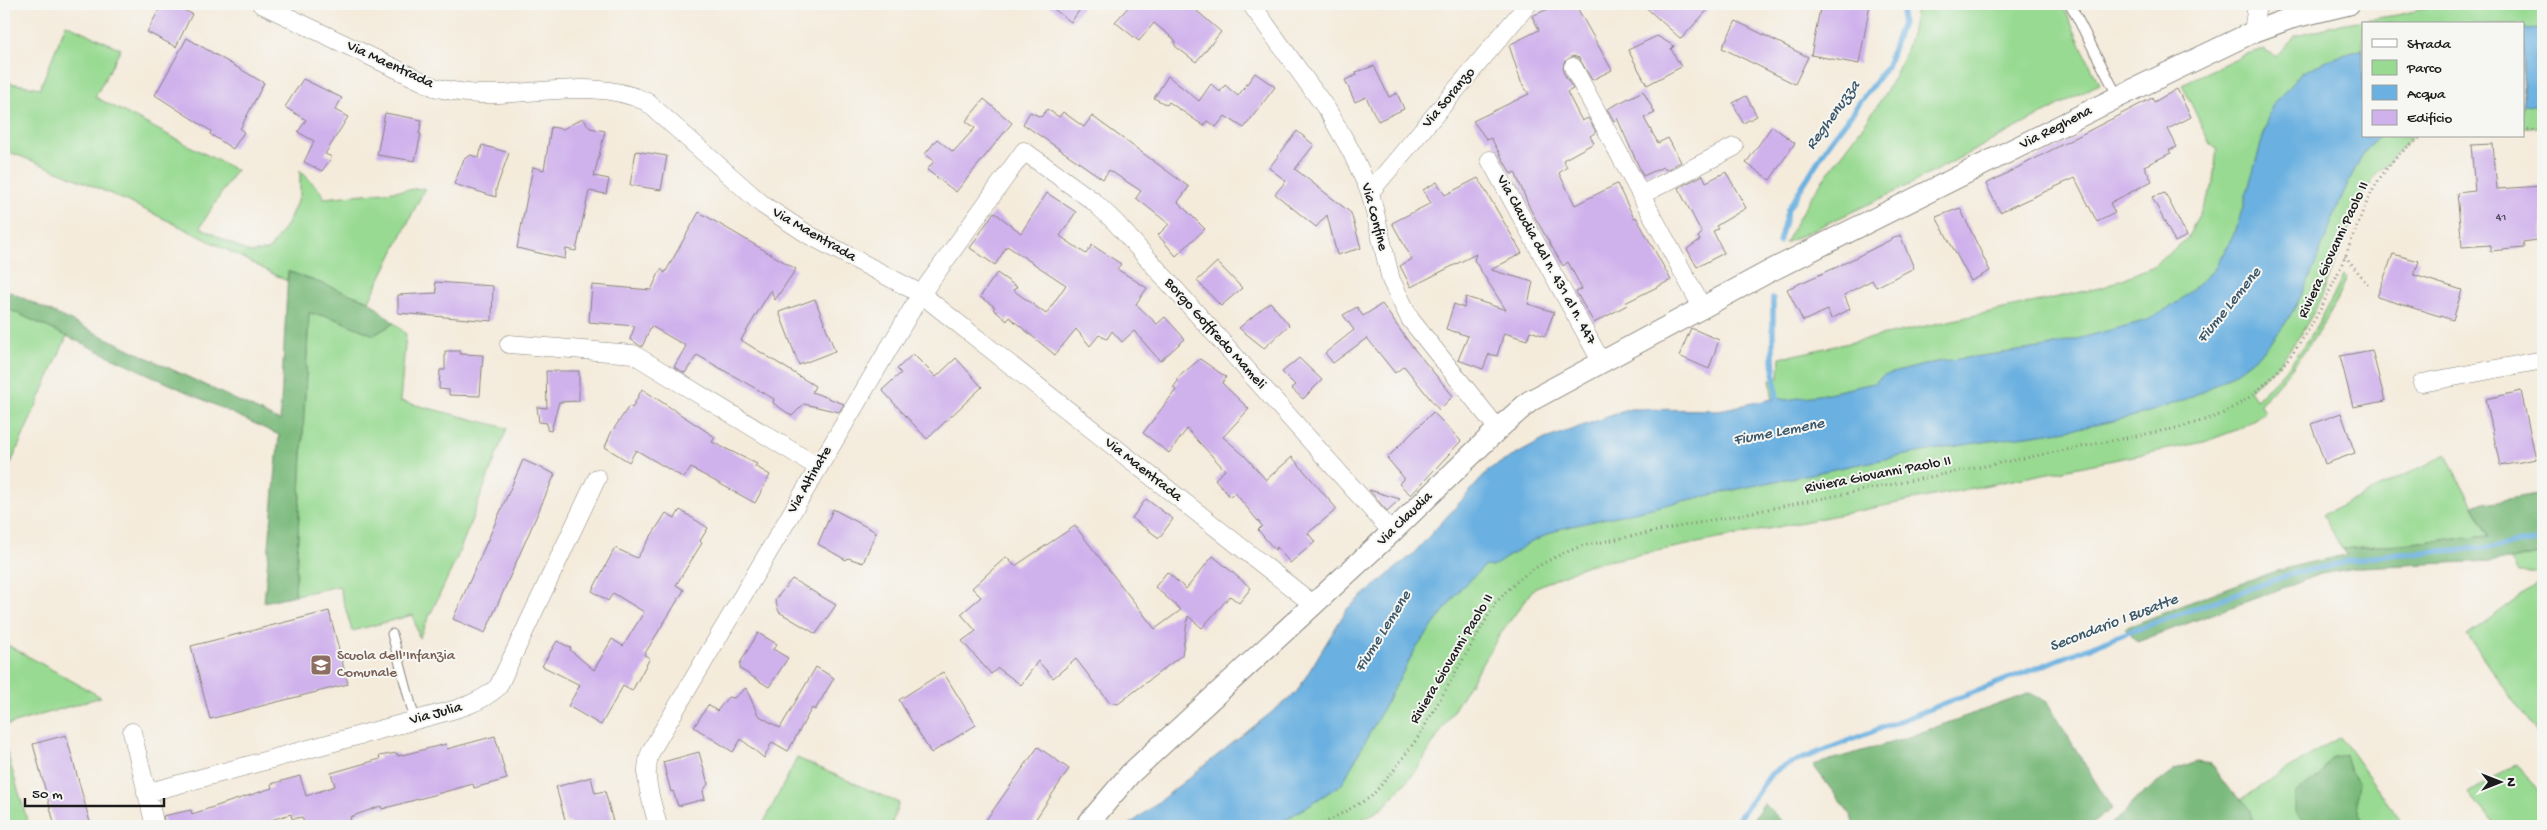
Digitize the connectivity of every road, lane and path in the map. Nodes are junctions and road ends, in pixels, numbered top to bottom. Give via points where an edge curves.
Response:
1 (260, 4) edge
2 (1251, 4) edge
3 (1528, 4) edge
4 (2070, 4) edge
5 (2256, 4) edge
6 (2349, 4) edge
7 (2253, 32) junction
8 (1573, 67) dead end
9 (2118, 97) junction
10 (2524, 130) edge
11 (2543, 131) edge
12 (2420, 138) edge
13 (1734, 147) dead end
14 (1024, 151) joint
15 (1490, 160) dead end
16 (1370, 192) junction
17 (1641, 195) junction
18 (2345, 256) junction
19 (1770, 271) joint
20 (2370, 286) dead end
21 (921, 294) junction
22 (1702, 307) junction
23 (509, 344) dead end
24 (2543, 360) edge
25 (1601, 361) junction
26 (2422, 383) dead end
27 (1498, 429) junction
28 (818, 467) junction
29 (597, 478) dead end
30 (1392, 532) junction
31 (1314, 605) junction
32 (392, 634) dead end
33 (415, 720) junction
34 (132, 732) dead end
35 (146, 793) junction
36 (155, 826) edge
37 (658, 826) edge
38 (1086, 826) edge
39 (1319, 826) edge

1 - 21 street, Via Maentrada via 434,87 480,94 609,90 632,95 670,120 739,186 763,204 809,235
2 - 16 street, Via Confine via 1328,111 1352,151
3 - 16 street, Via Soranzo
4 - 9 lane
5 - 7 street
6 - 7 street, Via Reghena via 2291,18
7 - 9 street, Via Reghena
8 - 17 street
9 - 19 street, Via Reghena
10 - 11 path
12 - 18 path, Riviera Giovanni Paolo II via 2384,171 2367,198
13 - 17 street
14 - 21 street, Via Altinate
14 - 30 street, Borgo Goffredo Mameli via 1093,201 1115,222
15 - 25 street, Via Claudia dal n. 431 al n. 447
16 - 27 street, Via Confine via 1397,298 1410,320
17 - 22 street
18 - 20 path
18 - 39 path, Riviera Giovanni Paolo II via 2304,340 2261,386 2228,411 2212,418 2181,427 1582,546 1548,559 1509,587 1495,604 1419,736 1371,797
19 - 22 street, Via Claudia
21 - 28 street, Via Altinate
21 - 31 street, Via Maentrada
22 - 25 street, Via Claudia
23 - 28 street via 633,354
24 - 26 street
25 - 27 street, Via Claudia via 1530,401
27 - 30 street, Via Claudia
28 - 37 street, Via Altinate via 647,760 646,778
29 - 33 street, Via Julia via 498,687 475,704
30 - 31 street, Via Claudia
31 - 38 street, Via Claudia via 1130,774
32 - 33 lane
33 - 35 street, Via Julia
34 - 35 street
35 - 36 street

